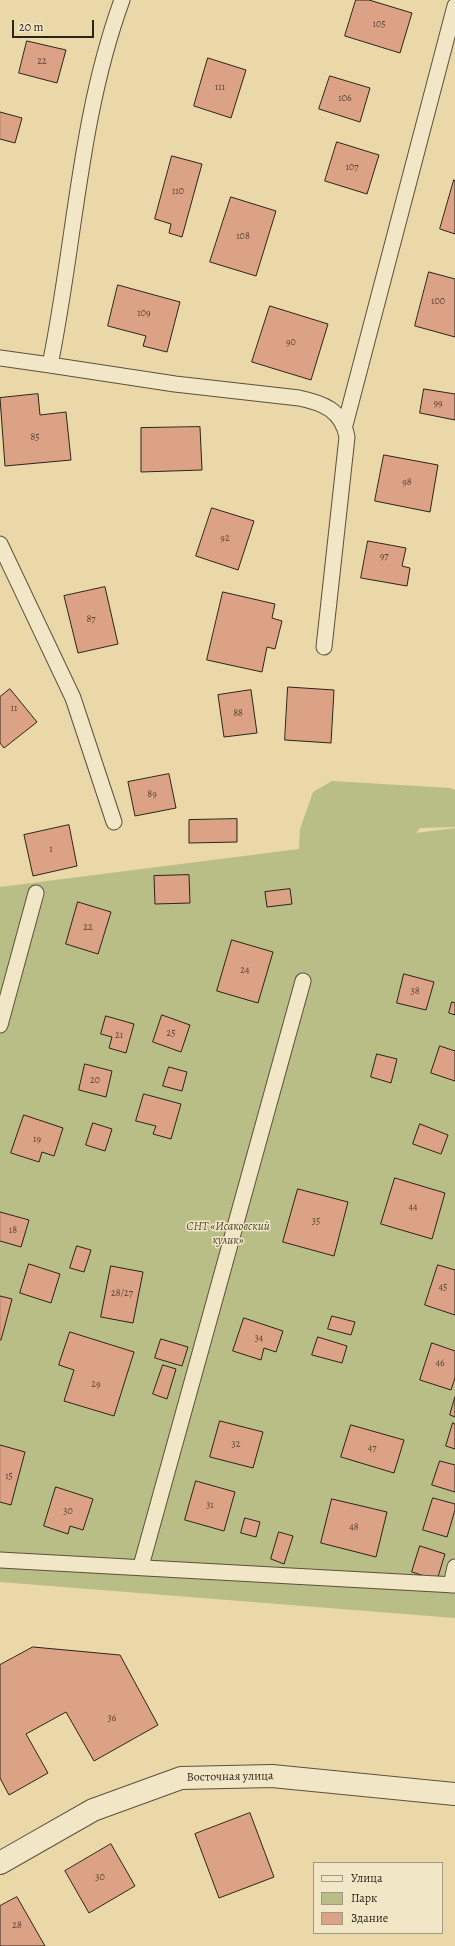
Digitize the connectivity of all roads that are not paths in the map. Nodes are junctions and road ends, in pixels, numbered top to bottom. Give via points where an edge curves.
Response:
1 (122, 0) edge
2 (455, 6) edge
3 (0, 358) edge
4 (50, 365) junction
5 (345, 425) junction
6 (0, 544) edge
7 (324, 647) dead end
8 (114, 822) dead end
9 (36, 893) dead end
10 (303, 981) dead end
11 (0, 1025) edge
12 (0, 1560) edge
13 (141, 1566) junction
14 (455, 1567) edge
15 (453, 1585) edge
16 (455, 1794) edge
17 (0, 1863) edge

1 - 4 lane via 108,36 98,74 83,150 61,312
2 - 5 lane
3 - 4 lane
4 - 5 lane via 175,384 299,398 318,402 335,412
5 - 7 lane via 347,437
6 - 8 lane via 73,698
9 - 11 lane
10 - 13 lane
12 - 13 lane
13 - 15 lane
14 - 15 lane
16 - 17 street, Восточная улица via 272,1776 181,1778 93,1810

